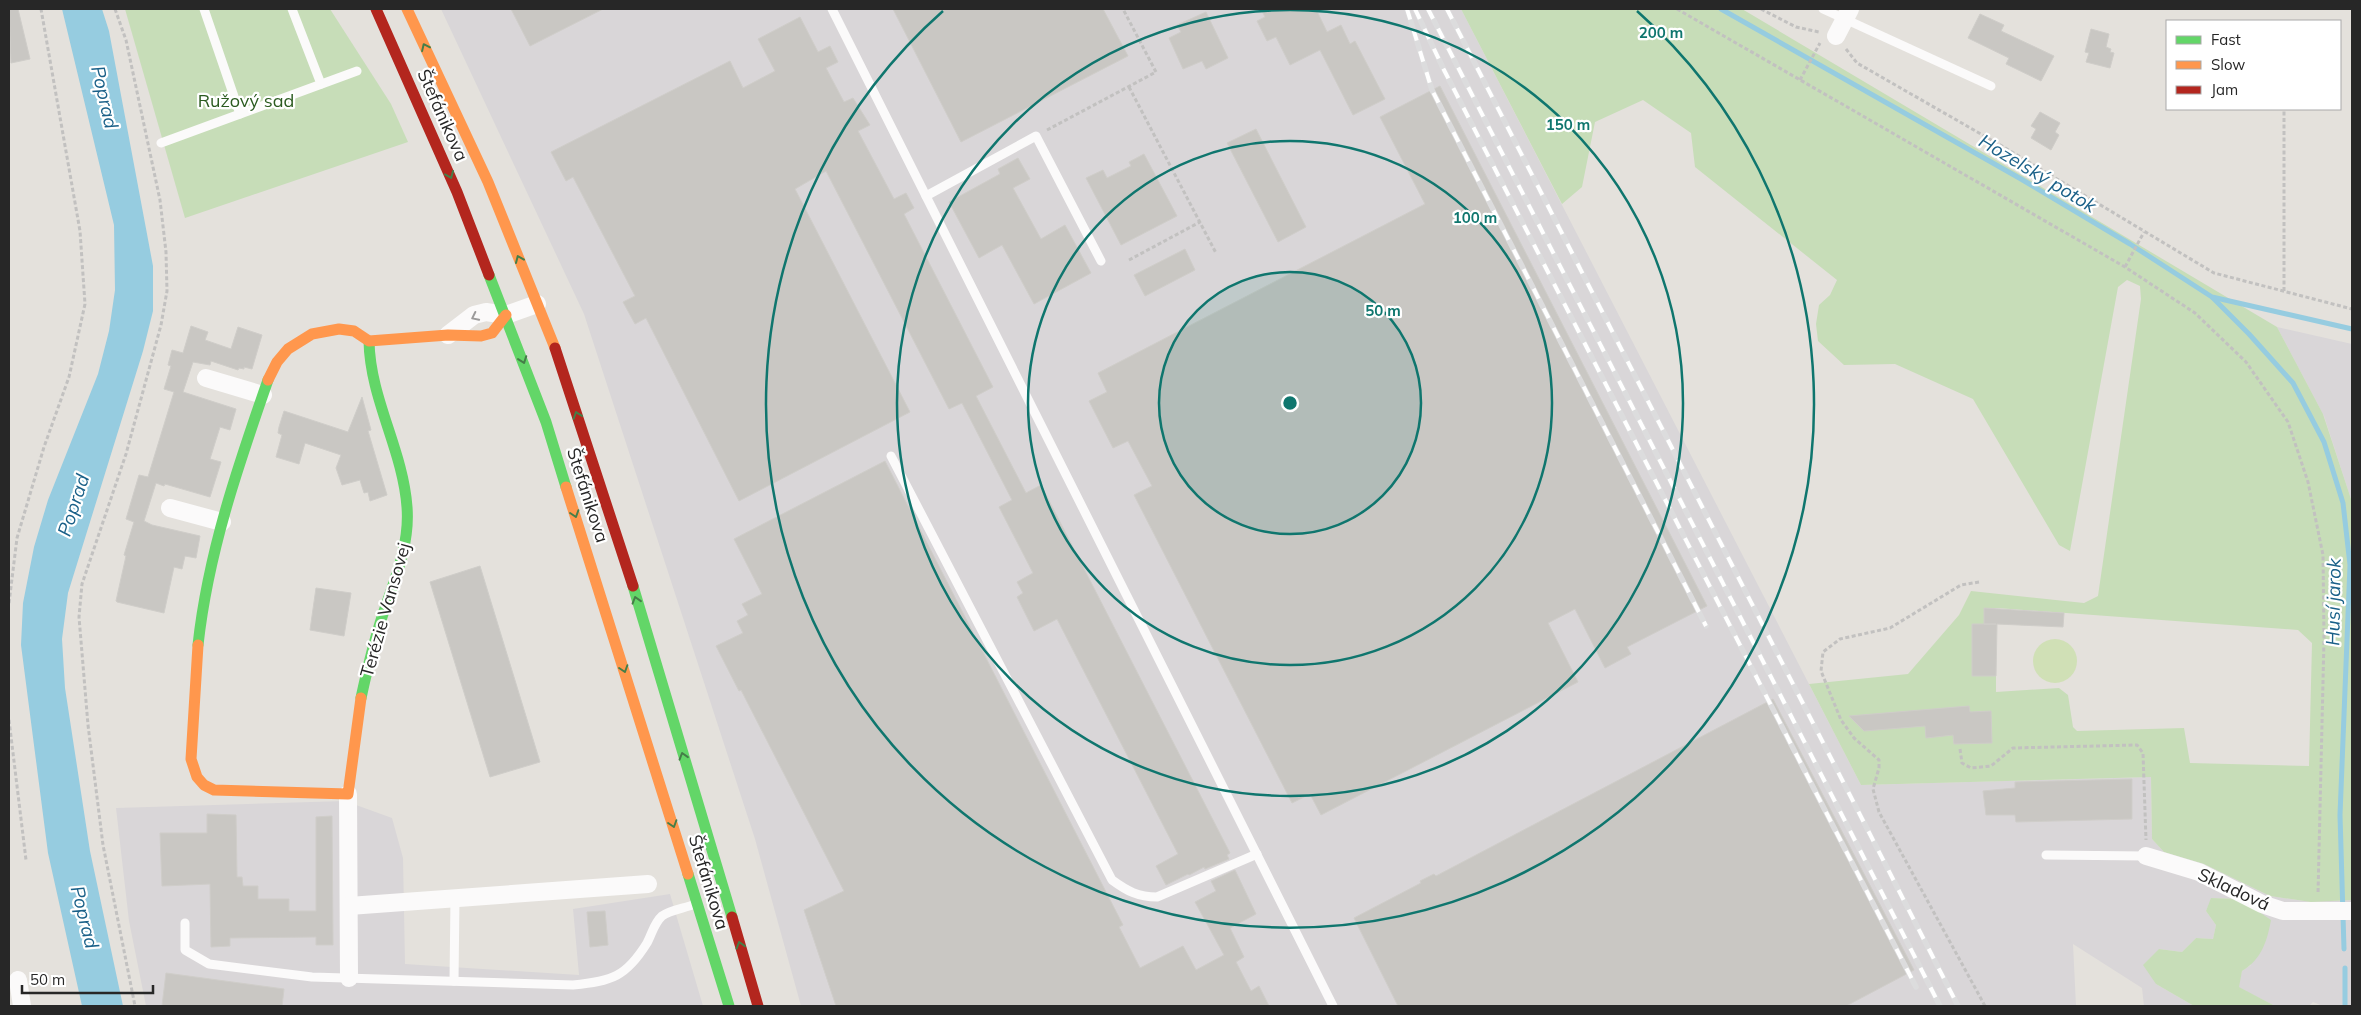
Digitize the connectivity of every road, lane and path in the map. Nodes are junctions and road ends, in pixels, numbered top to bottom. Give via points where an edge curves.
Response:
1 (41, 9) edge
2 (115, 9) edge
3 (204, 9) edge
4 (292, 9) edge
5 (376, 9) edge
6 (407, 9) edge
7 (832, 9) edge
8 (1123, 9) edge
9 (1677, 9) edge
10 (1761, 9) edge
11 (1824, 9) edge
12 (1848, 14) edge
13 (1831, 35) junction
14 (356, 71) dead end
15 (1800, 80) junction
16 (321, 84) junction
17 (1129, 86) junction
18 (1991, 86) dead end
19 (2284, 110) edge
20 (240, 114) junction
21 (1036, 136) junction
22 (161, 143) dead end
23 (926, 196) junction
24 (1200, 222) junction
25 (2144, 232) junction
26 (1216, 254) dead end
27 (1129, 260) dead end
28 (1102, 261) dead end
29 (2125, 267) junction
30 (2284, 291) junction
31 (538, 304) junction
32 (2352, 309) edge
33 (506, 315) junction
34 (448, 335) joint
35 (369, 341) junction
36 (206, 378) dead end
37 (263, 395) junction
38 (891, 456) dead end
39 (170, 508) dead end
40 (222, 522) junction
41 (1980, 582) dead end
42 (9, 604) edge
43 (9, 720) edge
44 (1960, 749) dead end
45 (348, 794) junction
46 (1257, 854) junction
47 (2046, 854) dead end
48 (2146, 856) junction
49 (26, 860) dead end
50 (648, 884) dead end
51 (455, 898) junction
52 (698, 903) junction
53 (349, 906) junction
54 (2352, 911) edge
55 (2325, 912) junction
56 (185, 923) dead end
57 (349, 978) junction
58 (18, 980) dead end
59 (454, 981) junction
60 (22, 1006) edge
61 (135, 1006) edge
62 (729, 1006) edge
63 (758, 1006) edge
64 (1333, 1006) edge
65 (1985, 1006) edge

1 - 42 path via 80,231 84,304 69,377 17,538
2 - 61 path via 126,40 160,200 167,292 126,454 82,584 79,618 103,845
3 - 20 lane
4 - 16 lane
5 -> 33 main road, Štefánikova via 457,192
31 -> 6 main road, Štefánikova via 462,126
7 - 23 lane
8 - 17 path via 1156,72
9 - 15 path
10 - 13 path via 1796,27
11 - 12 lane
12 - 13 street
12 - 18 lane
13 - 15 path
13 - 25 path via 1857,63
14 - 16 lane
15 - 29 path
16 - 20 lane
17 - 21 path
17 - 24 path
19 - 30 path
20 - 22 lane
21 - 23 lane
21 - 28 lane
23 - 46 lane
24 - 26 path
24 - 27 path
25 - 29 path
25 - 30 path via 2214,273
29 - 55 path via 2195,313 2246,362 2288,422 2308,482 2323,555 2318,886
30 - 32 path
31 - 33 street
63 -> 31 main road, Štefánikova via 610,510
33 - 34 street via 486,312 474,315
33 -> 52 main road, Štefánikova via 546,422
34 - 35 main road
35 - 37 main road via 354,331 339,329 299,340 277,362
35 - 45 main road, Terézie Vansovej via 375,390 399,465 408,525 402,559 366,668 357,711
36 - 37 street
37 - 40 main road
38 - 46 lane via 1112,880 1130,892 1157,897
39 - 40 street
40 - 45 main road via 205,601 198,654 191,748 193,768 205,787 214,790
41 - 65 path via 1961,585 1890,628 1840,639 1823,652 1821,671 1841,720 1854,738 1879,760 1874,789 1879,812
43 - 49 path
44 - 48 path via 1962,764 1971,768 1991,766 2013,748 2137,745 2143,753
45 - 53 street, Terézie Vansovej
46 - 64 lane
47 - 48 lane
48 - 55 street, Skladová via 2199,872 2262,904 2283,910
50 - 51 street
51 - 53 street
51 - 59 lane
52 - 59 lane via 664,914 628,968 604,982 573,985
52 - 62 main road, Štefánikova
53 - 57 street, Terézie Vansovej
54 - 55 street, Skladová
56 - 57 lane via 185,950 209,964 312,977
57 - 59 lane
58 - 60 street

